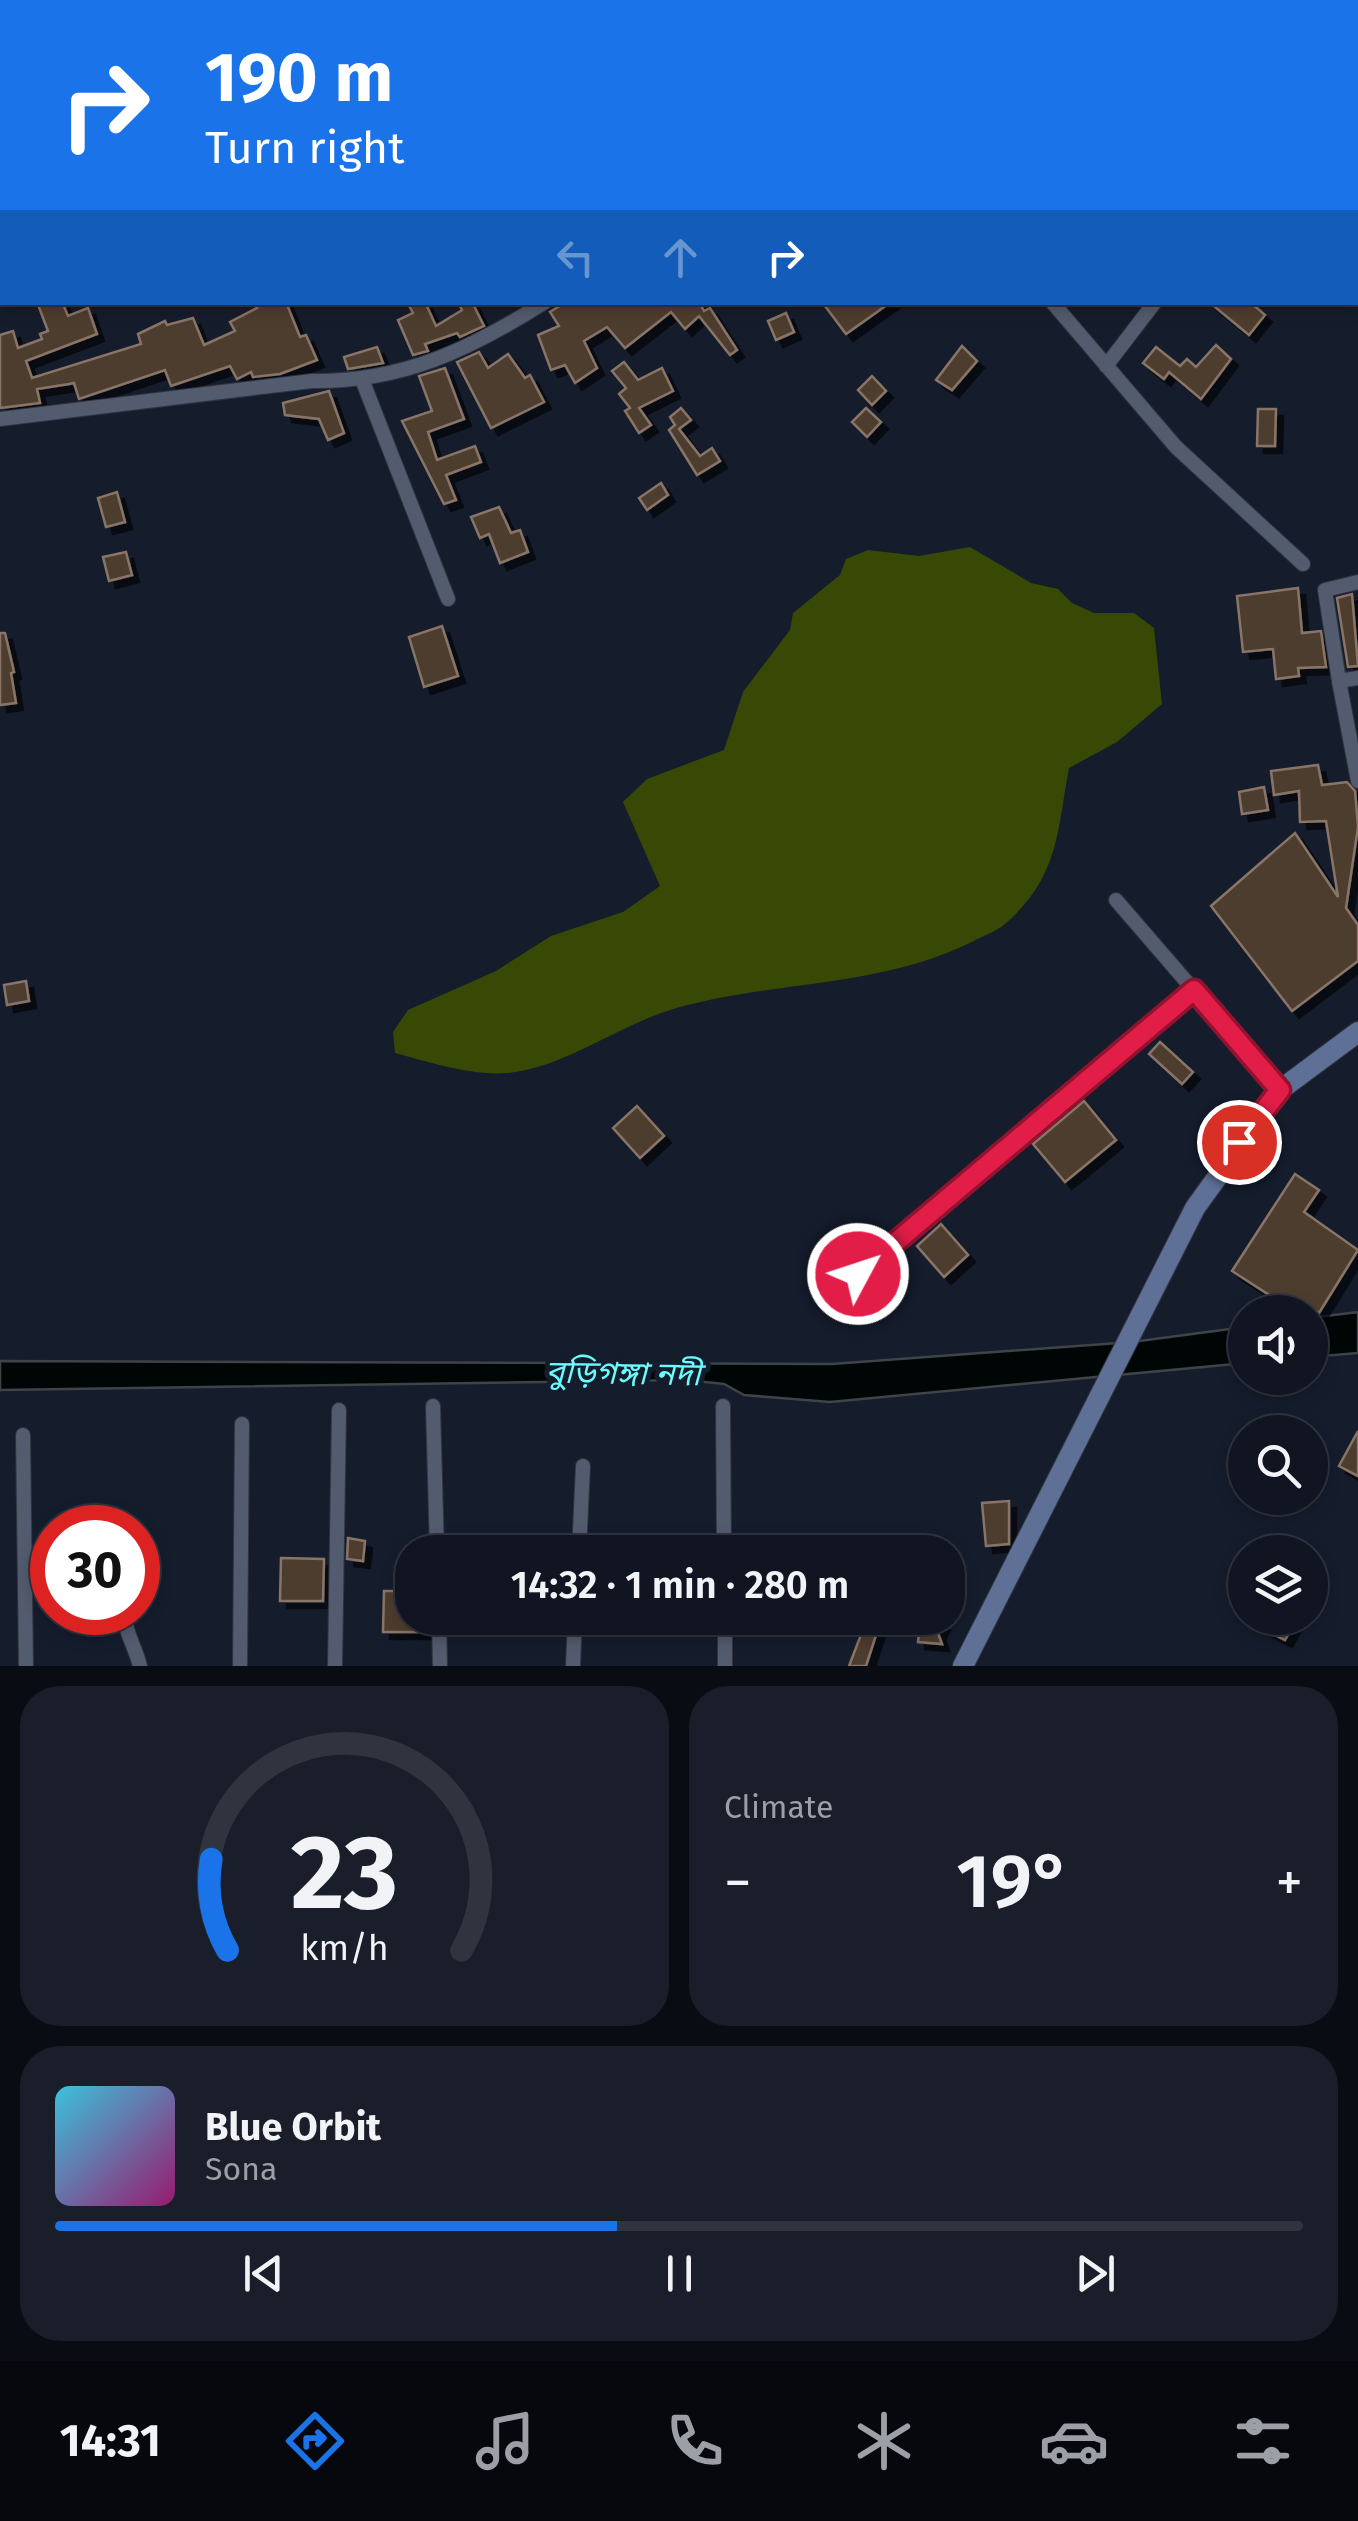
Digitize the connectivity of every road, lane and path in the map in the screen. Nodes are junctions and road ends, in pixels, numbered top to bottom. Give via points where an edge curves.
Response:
1 (539, 305) edge
2 (1055, 305) edge
3 (1152, 305) edge
4 (1106, 366) junction
5 (363, 382) junction
6 (0, 419) edge
7 (1303, 564) dead end
8 (1358, 582) edge
9 (448, 599) dead end
10 (1358, 678) edge
11 (1339, 682) junction
12 (1358, 781) edge
13 (1116, 900) dead end
14 (1194, 990) junction
15 (1358, 1032) edge
16 (1280, 1090) junction
17 (858, 1274) dead end
18 (433, 1406) dead end
19 (724, 1406) dead end
20 (339, 1410) dead end
21 (242, 1424) dead end
22 (23, 1434) dead end
23 (583, 1466) dead end
24 (437, 1535) edge
25 (579, 1535) edge
26 (724, 1535) edge
27 (127, 1635) edge
28 (439, 1635) edge
29 (574, 1635) edge
30 (725, 1635) edge
31 (26, 1666) edge
32 (140, 1666) edge
33 (240, 1666) edge
34 (335, 1666) edge
35 (440, 1666) edge
36 (573, 1666) edge
37 (725, 1666) edge
38 (963, 1666) edge

1 - 5 street via 477,345
2 - 4 street
3 - 4 street
4 - 7 street via 1176,446
5 - 6 street via 312,381
5 - 9 street
8 - 11 street via 1325,590
10 - 11 street
11 - 12 street
13 - 14 street
14 - 16 street
14 - 17 street
15 - 16 street
16 - 38 street via 1196,1208
18 - 24 street
19 - 26 street
20 - 34 street
21 - 33 street
22 - 31 street
23 - 25 street
27 - 32 street
28 - 35 street
29 - 36 street
30 - 37 street

